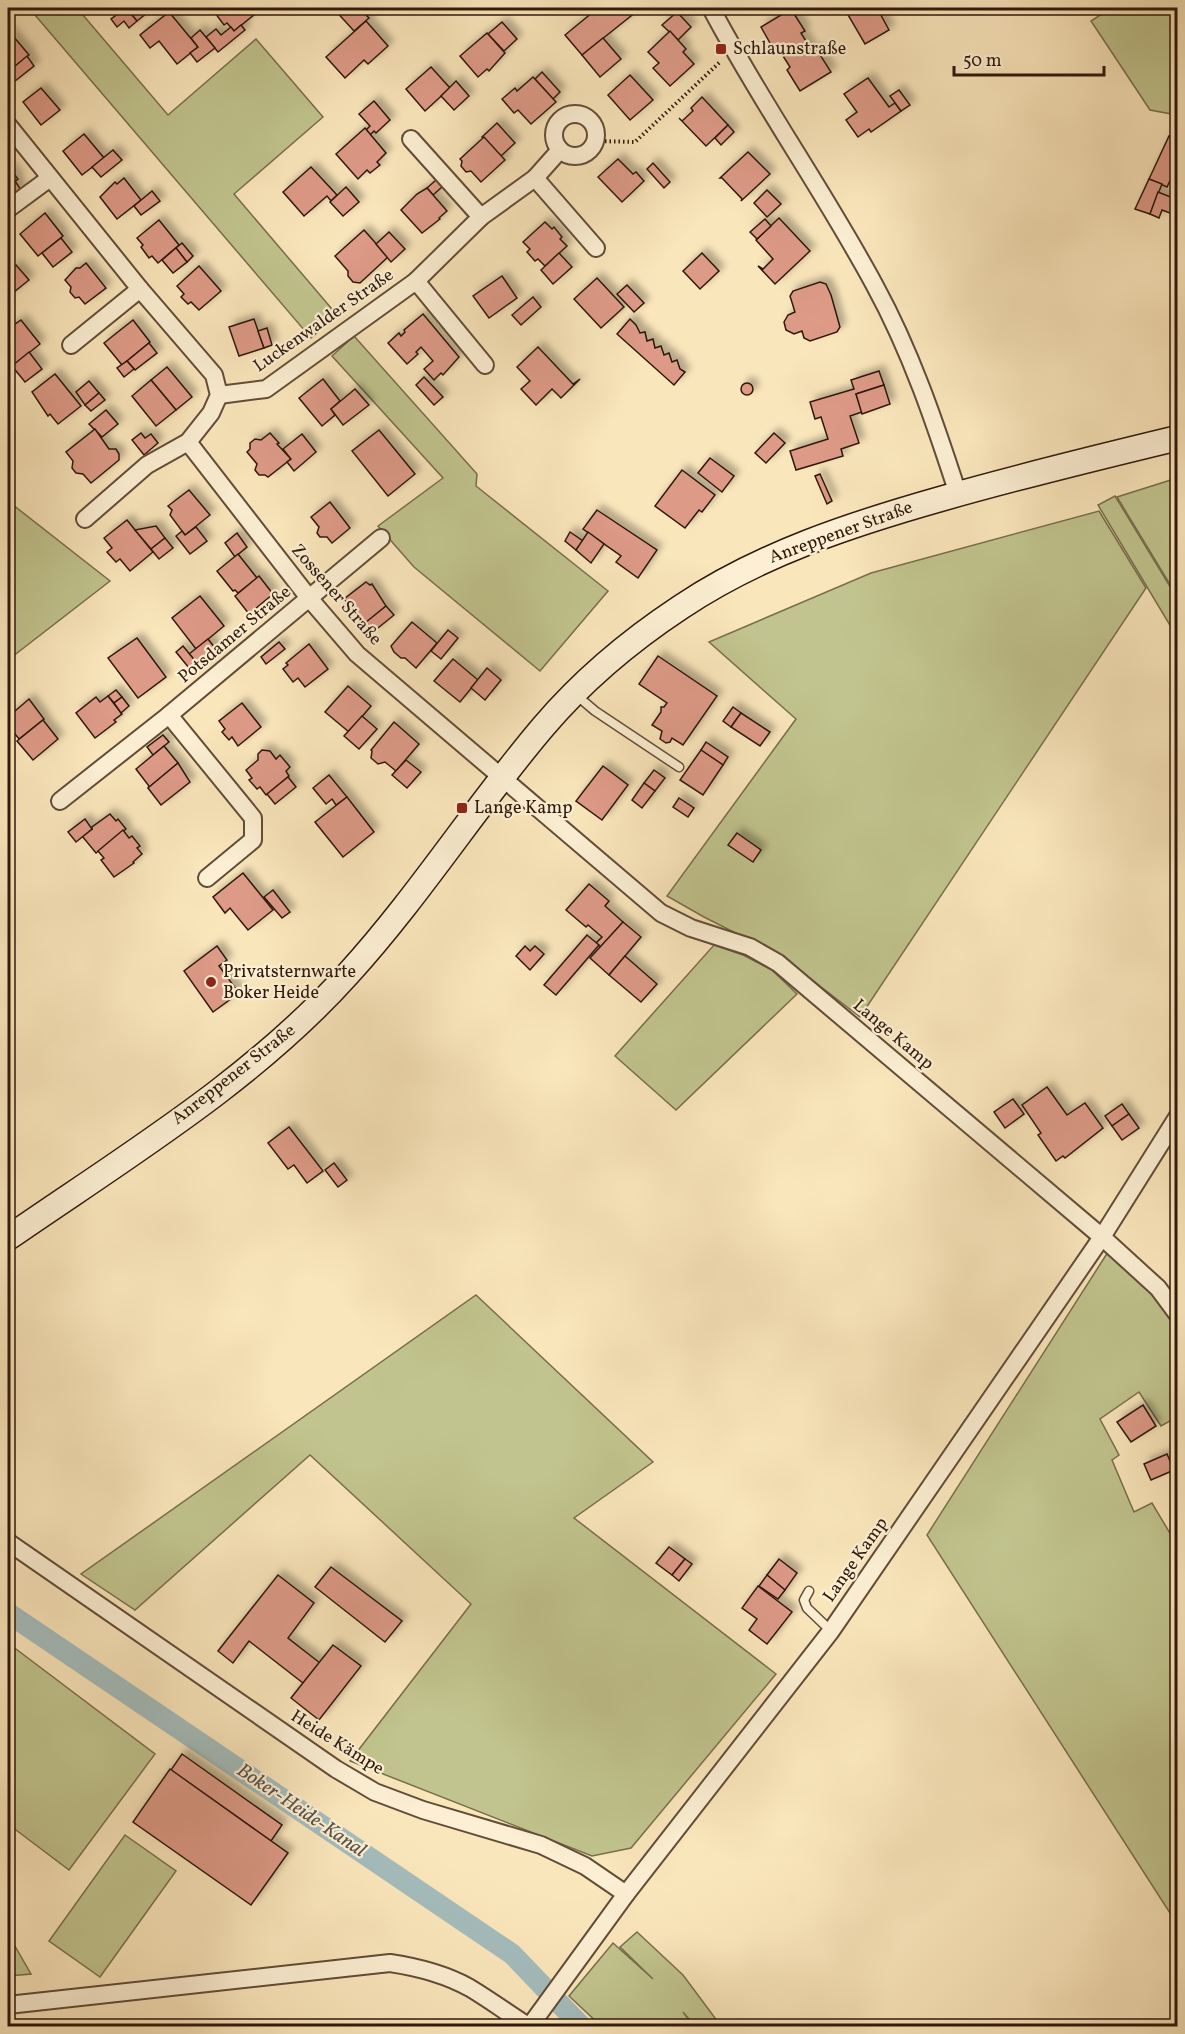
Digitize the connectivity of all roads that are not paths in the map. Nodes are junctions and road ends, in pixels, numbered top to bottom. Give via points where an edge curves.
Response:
1 (711, 8) edge
2 (8, 125) edge
3 (411, 139) dead end
4 (560, 150) junction
5 (50, 178) junction
6 (535, 178) junction
7 (8, 209) edge
8 (481, 218) junction
9 (596, 248) dead end
10 (416, 281) junction
11 (140, 289) junction
12 (71, 345) dead end
13 (484, 365) dead end
14 (219, 395) junction
15 (1178, 438) edge
16 (188, 442) junction
17 (958, 494) junction
18 (85, 519) dead end
19 (381, 538) dead end
20 (309, 598) junction
21 (574, 694) junction
22 (169, 715) junction
23 (679, 767) dead end
24 (502, 778) junction
25 (60, 801) dead end
26 (207, 878) dead end
27 (1178, 1116) edge
28 (1102, 1237) junction
29 (8, 1238) edge
30 (1178, 1316) edge
31 (8, 1542) edge
32 (809, 1591) dead end
33 (831, 1631) junction
34 (626, 1894) junction
35 (8, 2005) edge
36 (532, 2023) edge

1 - 17 street via 876,287 906,350
2 - 5 street
3 - 8 street
4 - 4 street via 556,144 558,123 570,115 585,116 591,121 597,134 593,148 573,157
4 - 6 street, Luckenwalder Straße
5 - 7 street
5 - 11 street
6 - 8 street, Luckenwalder Straße
6 - 9 street
8 - 10 street, Luckenwalder Straße
10 - 13 street, Luckenwalder Straße
10 - 14 street, Luckenwalder Straße via 266,389
11 - 12 street
11 - 14 street via 214,375
14 - 16 street via 211,413
15 - 17 street, Anreppener Straße
16 - 18 street via 147,465
16 - 20 street, Zossener Straße
17 - 21 street, Anreppener Straße via 809,541 748,568 682,606
19 - 20 street, Potsdamer Straße
20 - 22 street, Potsdamer Straße
20 - 24 street, Zossener Straße via 357,654
21 - 23 lane
21 - 24 street, Anreppener Straße
22 - 25 street, Potsdamer Straße
22 - 26 street via 253,818 253,840
24 - 28 street, Lange Kamp via 661,913 691,928 750,947 778,963
24 - 29 street, Anreppener Straße via 400,913 349,974 292,1031 235,1078
27 - 28 street, Lange Kamp
28 - 30 street, Lange Kamp via 1158,1288
28 - 33 street, Lange Kamp
31 - 34 street, Heide Kämpe via 375,1792 541,1845 585,1866
32 - 33 lane via 804,1600 807,1608
33 - 34 street, Lange Kamp
34 - 36 street
35 - 36 street via 390,1963 415,1967 468,1987

